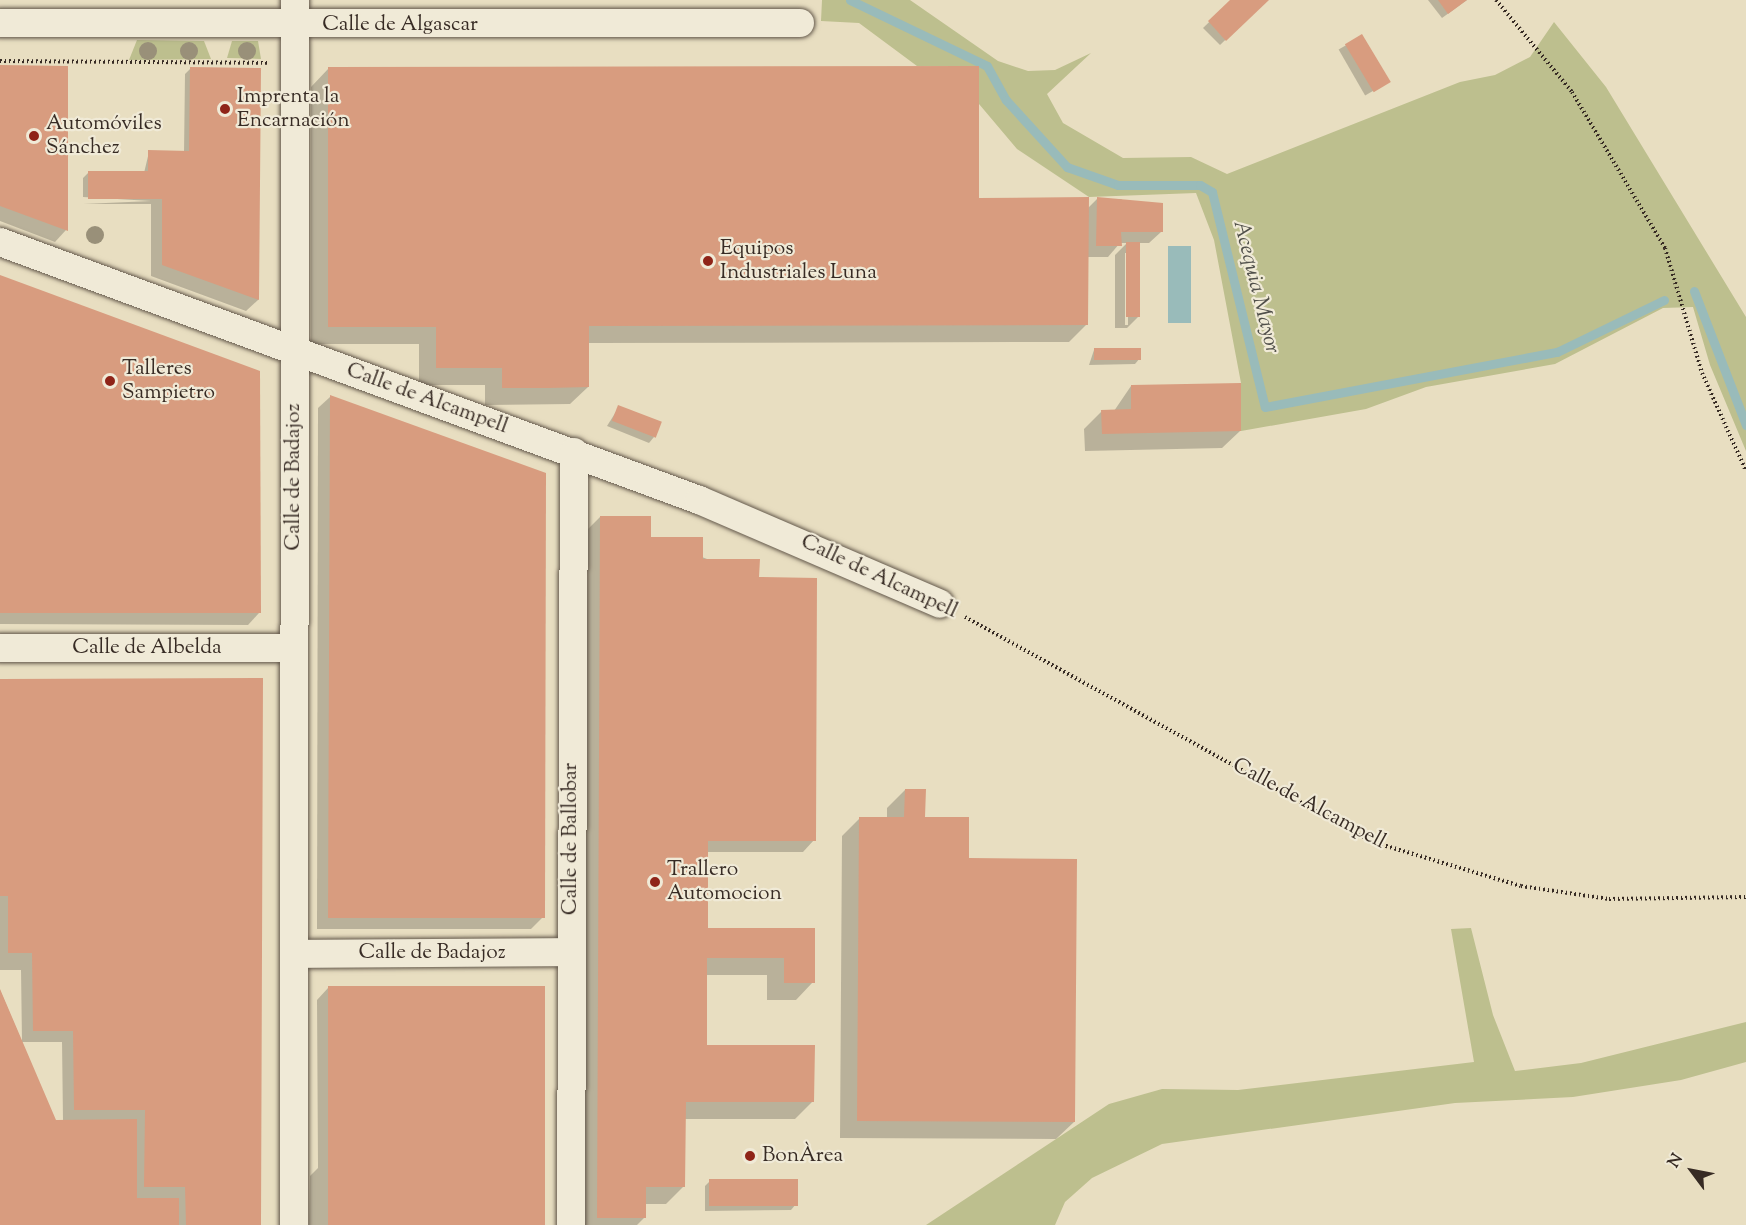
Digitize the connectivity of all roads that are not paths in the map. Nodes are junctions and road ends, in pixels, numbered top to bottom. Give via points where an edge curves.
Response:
1 (295, 13) edge
2 (0, 23) edge
3 (800, 23) dead end
4 (0, 242) edge
5 (294, 350) junction
6 (574, 452) junction
7 (940, 604) road end
8 (0, 648) edge
9 (294, 648) junction
10 (570, 952) junction
11 (295, 954) junction
12 (294, 1225) edge
13 (571, 1225) edge

1 - 2 street, Calle de Algascar
1 - 3 street, Calle de Algascar
1 - 5 street, Calle de Badajoz
4 - 5 street, Calle de Alcampell
5 - 6 street, Calle de Alcampell
5 - 9 street, Calle de Badajoz
6 - 7 street, Calle de Alcampell via 800,540
6 - 10 street, Calle de Ballobar
8 - 9 street, Calle de Albelda
9 - 11 street, Calle de Badajoz
10 - 11 street, Calle de Badajoz
10 - 13 street, Calle de Ballobar
11 - 12 street, Calle de Badajoz

